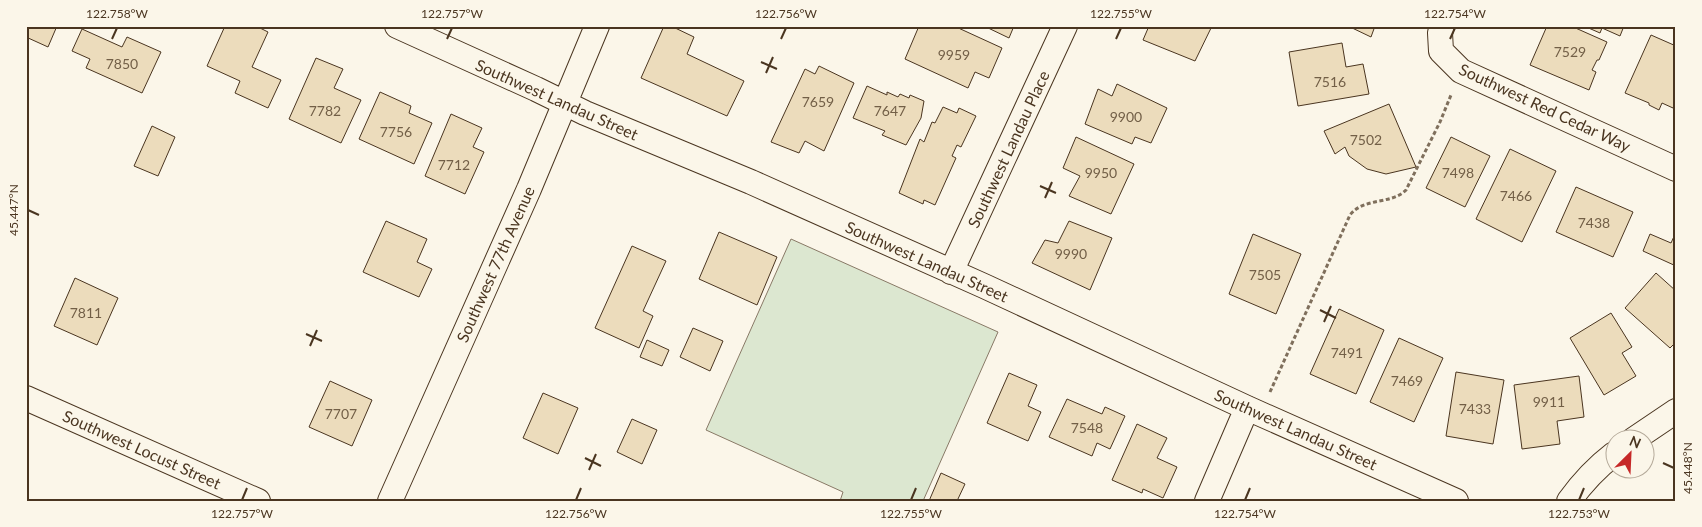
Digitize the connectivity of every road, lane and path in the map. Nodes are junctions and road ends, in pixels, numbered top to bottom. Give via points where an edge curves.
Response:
1 (397, 26) edge
2 (596, 26) edge
3 (1065, 26) edge
4 (1442, 26) edge
5 (563, 103) junction
6 (1444, 112) dead end
7 (1676, 169) edge
8 (951, 272) junction
9 (26, 398) edge
10 (1254, 411) junction
11 (1676, 411) edge
12 (1648, 430) edge
13 (1604, 462) edge
14 (258, 501) edge
15 (390, 501) edge
16 (1208, 501) edge
17 (1456, 501) edge
18 (1570, 501) edge

1 - 5 street, Southwest Landau Street
2 - 5 street, Southwest 77th Avenue
3 - 8 street, Southwest Landau Place
4 - 7 street, Southwest Red Cedar Way via 1441,51 1461,71
5 - 8 street, Southwest Landau Street via 717,167
5 - 15 street, Southwest 77th Avenue via 529,189
6 - 10 path via 1406,190 1395,198 1361,206 1350,215
8 - 10 street, Southwest Landau Street
9 - 14 street, Southwest Locust Street
10 - 16 street
10 - 17 street, Southwest Landau Street
11 - 12 street
13 - 18 street

